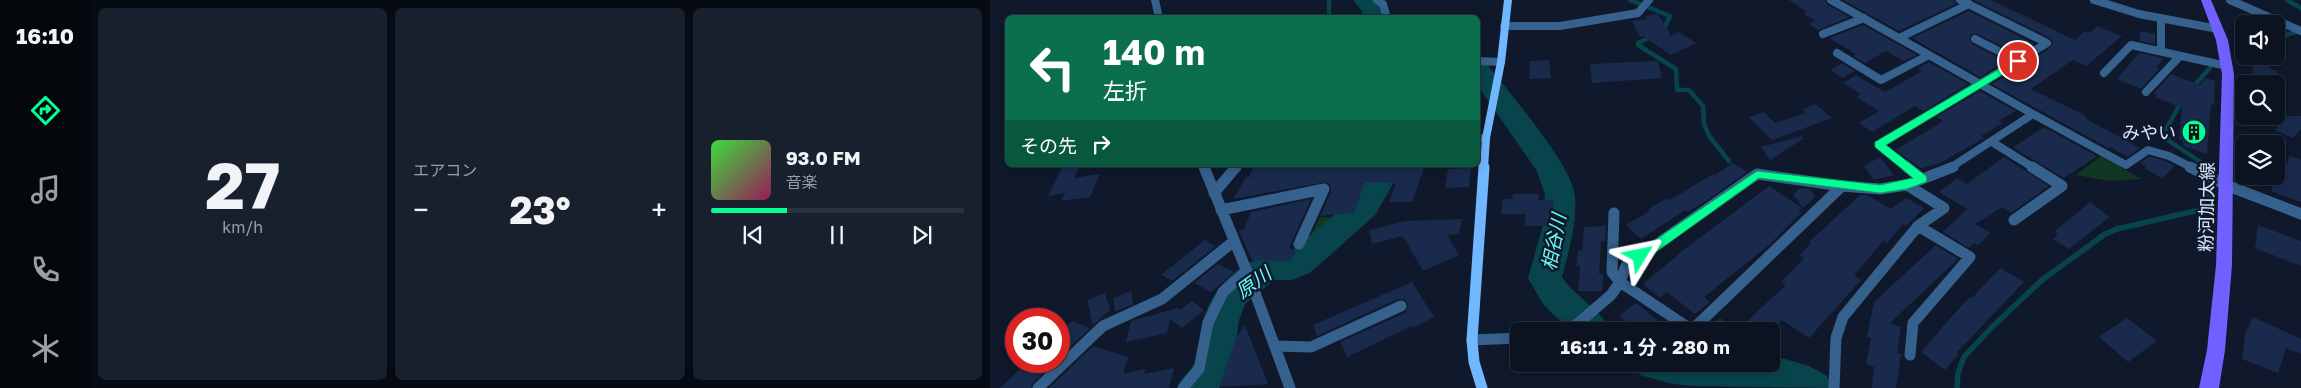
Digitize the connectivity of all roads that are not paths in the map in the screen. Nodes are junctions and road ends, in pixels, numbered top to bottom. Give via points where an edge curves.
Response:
1 (1155, 0) edge
2 (1377, 0) edge
3 (1508, 0) edge
4 (1650, 0) edge
5 (1831, 0) edge
6 (2094, 0) edge
7 (2206, 0) edge
8 (2230, 0) edge
9 (1964, 2) edge
10 (1158, 15) edge
11 (1386, 15) edge
12 (1864, 18) junction
13 (2161, 18) junction
14 (1504, 26) junction
15 (2218, 29) junction
16 (2299, 30) edge
17 (1823, 34) dead end
18 (1899, 38) junction
19 (1975, 39) dead end
20 (2161, 52) junction
21 (1837, 53) dead end
22 (1929, 55) junction
23 (2180, 56) junction
24 (1480, 61) edge
25 (2018, 61) junction
26 (1501, 62) junction
27 (2227, 66) junction
28 (2104, 73) dead end
29 (1980, 84) junction
30 (2146, 92) dead end
31 (2033, 114) junction
32 (1482, 139) edge
33 (1992, 142) junction
34 (1204, 167) edge
35 (1236, 167) edge
36 (1922, 179) junction
37 (2225, 184) junction
38 (1907, 185) junction
39 (1842, 186) junction
40 (1214, 193) junction
41 (1221, 210) junction
42 (1614, 213) dead end
43 (2301, 214) edge
44 (2014, 220) dead end
45 (1918, 226) junction
46 (1234, 241) junction
47 (1299, 244) dead end
48 (1249, 277) junction
49 (1620, 282) junction
50 (1401, 306) dead end
51 (1580, 322) edge
52 (1510, 338) edge
53 (1472, 340) junction
54 (1275, 346) junction
55 (1910, 355) dead end
56 (1038, 388) edge
57 (1183, 388) edge
58 (1290, 388) edge
59 (1482, 388) edge
60 (1834, 388) edge
61 (2209, 388) edge

1 - 10 street
2 - 11 street via 1383,4
3 - 14 street
4 - 14 street via 1638,13 1560,26
5 - 12 street
6 - 13 street
7 - 15 main road, 粉河加太線
8 - 16 street
9 - 18 street
9 - 25 street via 2047,43
12 - 17 street
12 - 18 street
13 - 15 street
13 - 20 street
14 - 26 street
15 - 27 main road, 粉河加太線
18 - 22 street
19 - 25 street
20 - 23 street
20 - 28 street via 2131,45
21 - 22 street via 1881,80
22 - 29 street
23 - 27 street
23 - 30 street
24 - 26 street
25 - 29 street
26 - 32 street via 1490,118
27 - 37 main road, 粉河加太線
29 - 31 street
29 - 36 street via 1878,145
31 - 33 street
31 - 37 street via 2126,165 2148,150
32 - 53 street
33 - 36 street via 1956,166
33 - 44 street via 2062,186
34 - 40 street
35 - 40 street
36 - 38 street
37 - 43 street
37 - 61 main road, 粉河加太線 via 2224,264
38 - 39 street via 1880,189
38 - 45 street via 1944,208
39 - 49 street via 1757,174 1626,266
39 - 49 street via 1692,330
40 - 41 street
41 - 46 street
41 - 47 street via 1324,189
42 - 49 street via 1612,272
45 - 55 street via 1970,257 1913,324
45 - 60 street via 1843,317 1836,338
46 - 48 street
46 - 56 street via 1162,299 1103,326
48 - 54 street
48 - 57 street via 1223,292 1208,323 1199,369
49 - 51 street via 1611,295
50 - 54 street via 1311,347
52 - 53 street
53 - 59 street via 1474,362
54 - 58 street

